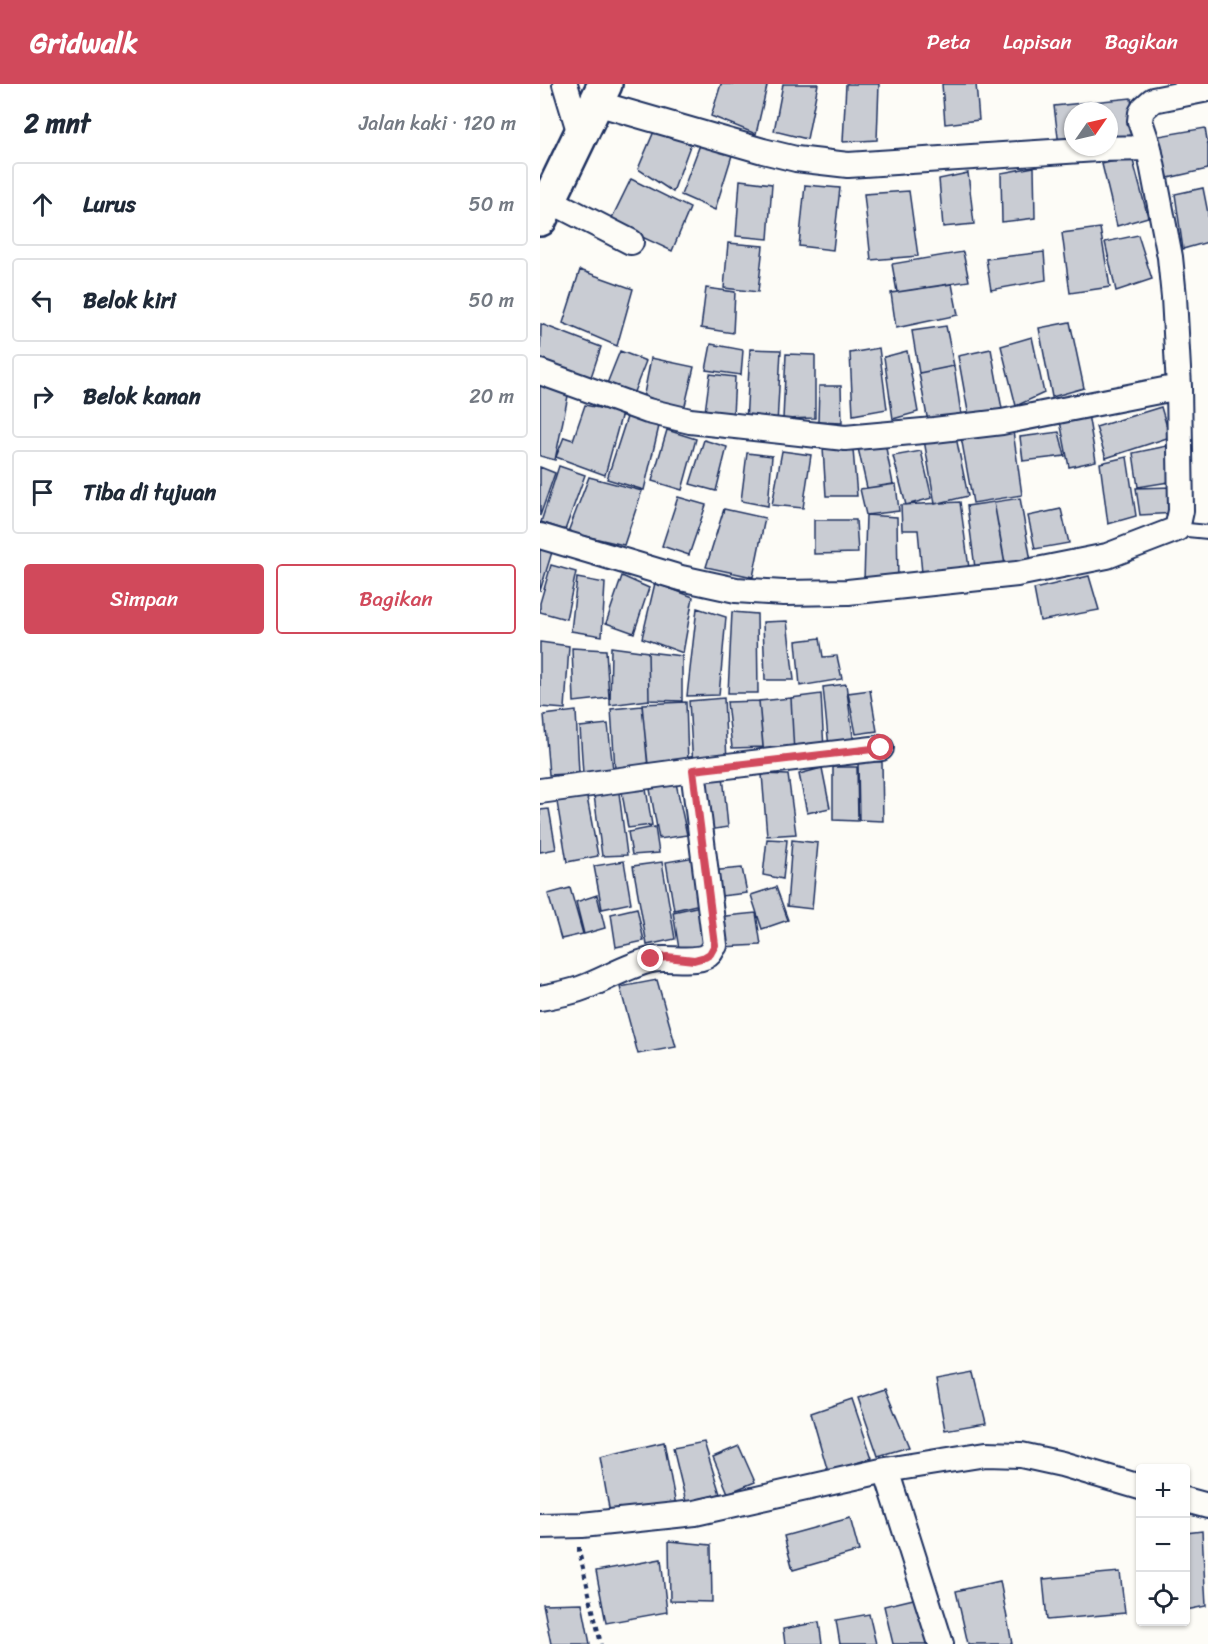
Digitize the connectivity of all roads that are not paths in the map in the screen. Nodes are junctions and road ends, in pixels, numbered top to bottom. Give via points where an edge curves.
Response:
1 (565, 84) edge
2 (1208, 89) edge
3 (601, 94) edge
4 (580, 134) junction
5 (1149, 148) junction
6 (545, 210) edge
7 (632, 242) dead end
8 (540, 372) edge
9 (1179, 387) junction
10 (1177, 529) junction
11 (1208, 532) edge
12 (540, 536) edge
13 (881, 748) dead end
14 (693, 770) junction
15 (540, 791) edge
16 (540, 999) edge
17 (886, 1470) junction
18 (1136, 1486) edge
19 (1190, 1501) edge
20 (1208, 1506) edge
21 (540, 1526) edge
22 (941, 1644) edge

1 - 4 street
2 - 5 street via 1148,103 1140,121
3 - 4 main road
3 - 5 street via 763,151 848,165
4 - 6 main road
5 - 9 street via 1170,257
6 - 7 street
8 - 9 street via 648,411 690,420 845,438 1002,422
9 - 10 street via 1181,511
10 - 11 lane
10 - 12 street via 1107,556 1017,574 848,591 784,593 736,590 681,578
13 - 14 street
14 - 15 street
14 - 16 street via 715,945 710,954 694,960 651,959 573,992
17 - 18 street via 986,1454 1022,1455
17 - 21 street via 694,1513
17 - 22 street
19 - 20 street

